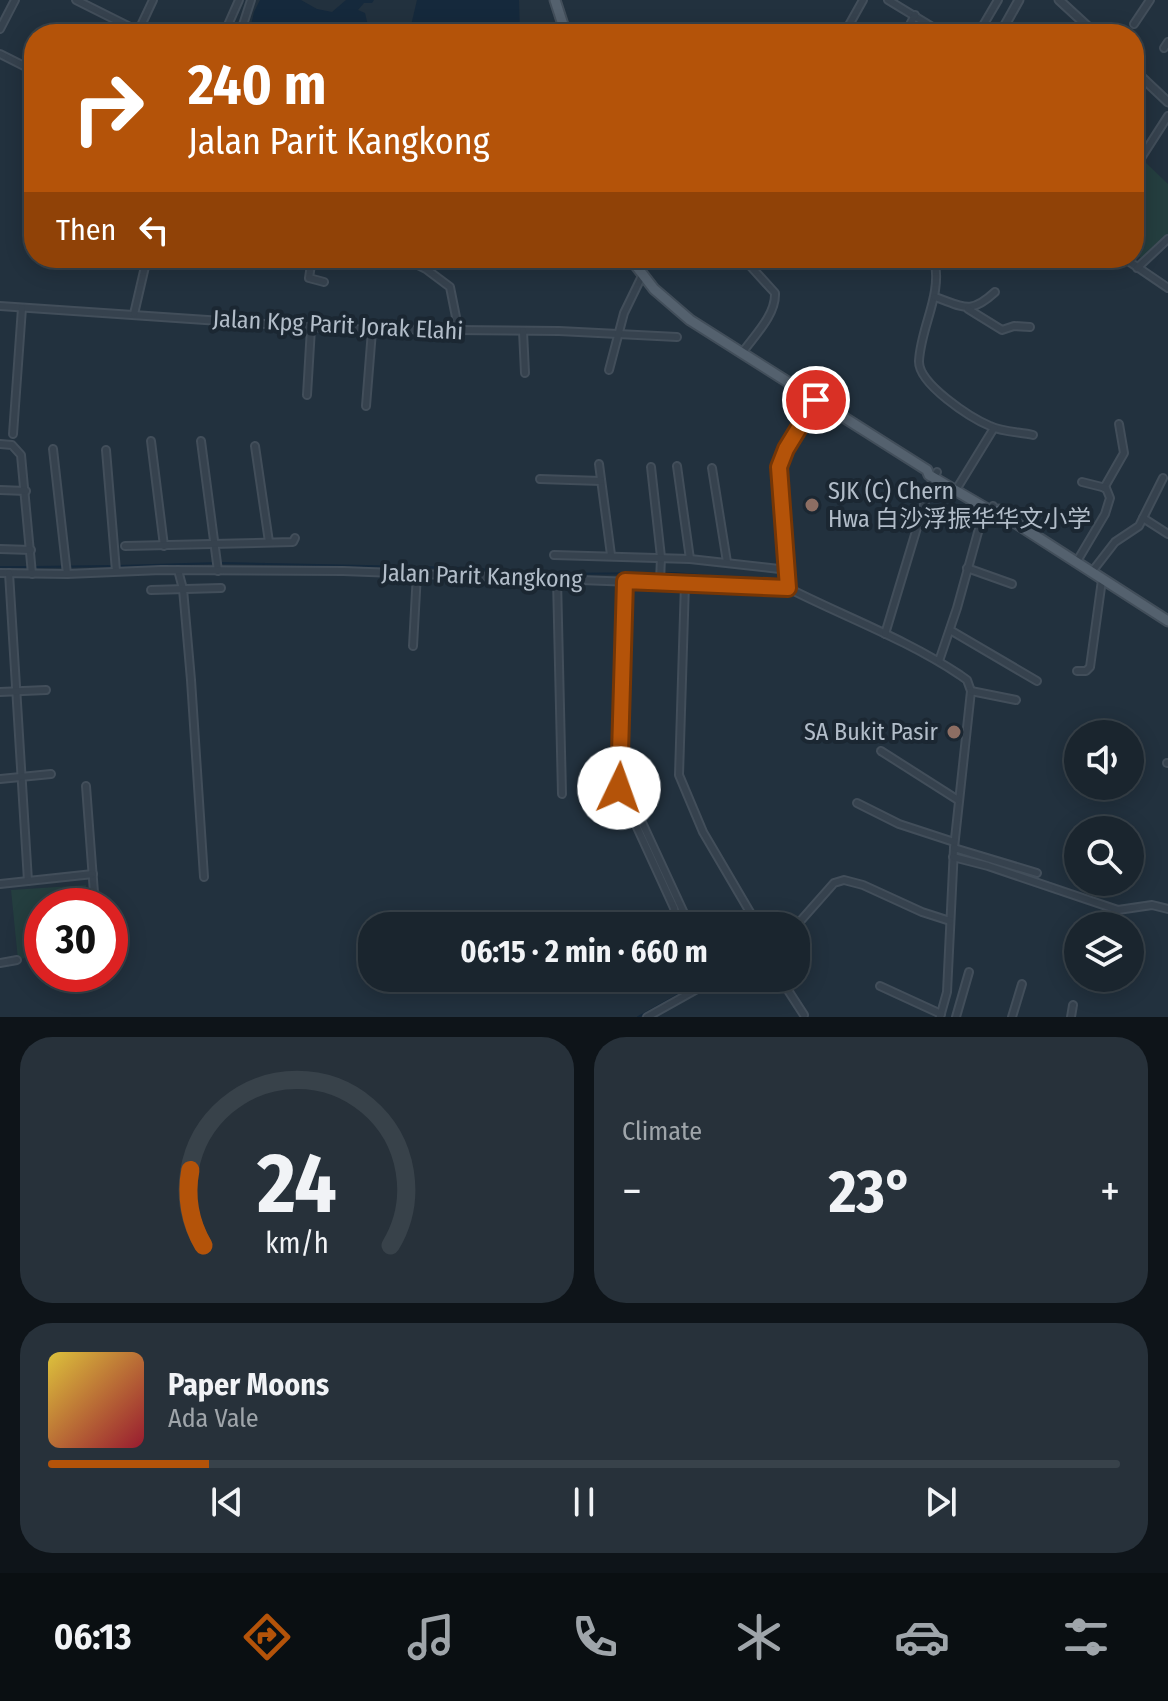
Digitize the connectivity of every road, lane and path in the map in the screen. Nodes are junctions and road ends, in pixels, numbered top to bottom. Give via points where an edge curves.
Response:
1 (15, 0) edge
2 (76, 0) edge
3 (153, 0) edge
4 (239, 0) edge
5 (251, 0) edge
6 (555, 0) edge
7 (863, 0) edge
8 (888, 0) edge
9 (999, 0) edge
10 (1019, 0) edge
11 (1059, 0) edge
12 (1150, 0) edge
13 (915, 15) junction
14 (120, 24) edge
15 (141, 24) edge
16 (228, 24) edge
17 (243, 24) edge
18 (563, 24) edge
19 (850, 24) edge
20 (910, 24) edge
21 (929, 24) edge
22 (984, 24) edge
23 (1006, 24) edge
24 (1086, 24) edge
25 (1134, 24) dead end
26 (0, 29) edge
27 (0, 54) edge
28 (24, 66) edge
29 (1145, 80) edge
30 (1168, 102) edge
31 (1168, 116) edge
32 (1144, 153) edge
33 (1168, 239) edge
34 (1144, 261) edge
35 (145, 268) edge
36 (310, 268) edge
37 (424, 268) edge
38 (637, 268) edge
39 (752, 268) edge
40 (935, 268) edge
41 (1137, 268) edge
42 (642, 276) junction
43 (324, 282) dead end
44 (1168, 288) edge
45 (995, 292) dead end
46 (935, 297) junction
47 (0, 306) edge
48 (968, 309) junction
49 (22, 312) junction
50 (134, 314) junction
51 (1030, 327) dead end
52 (311, 331) junction
53 (523, 331) junction
54 (459, 332) junction
55 (618, 332) junction
56 (372, 334) junction
57 (677, 337) dead end
58 (742, 353) junction
59 (609, 370) dead end
60 (525, 373) dead end
61 (307, 395) dead end
62 (816, 400) junction
63 (366, 406) dead end
64 (1119, 424) dead end
65 (994, 428) junction
66 (13, 434) dead end
67 (1033, 435) dead end
68 (151, 441) dead end
69 (201, 441) dead end
70 (0, 444) edge
71 (255, 446) dead end
72 (53, 449) dead end
73 (106, 450) dead end
74 (599, 464) dead end
75 (677, 466) dead end
76 (651, 467) dead end
77 (712, 468) dead end
78 (932, 473) junction
79 (1163, 478) dead end
80 (540, 479) dead end
81 (601, 481) junction
82 (1082, 482) dead end
83 (959, 485) junction
84 (1104, 488) junction
85 (0, 490) edge
86 (26, 491) junction
87 (994, 510) junction
88 (1143, 518) junction
89 (1168, 534) edge
90 (295, 538) dead end
91 (269, 542) junction
92 (214, 543) junction
93 (125, 546) dead end
94 (164, 546) junction
95 (0, 549) edge
96 (31, 550) junction
97 (554, 555) dead end
98 (611, 555) junction
99 (661, 557) junction
100 (690, 559) junction
101 (727, 562) junction
102 (1076, 563) junction
103 (116, 566) junction
104 (217, 568) junction
105 (967, 568) junction
106 (32, 569) junction
107 (67, 569) junction
108 (178, 570) junction
109 (788, 570) junction
110 (0, 573) edge
111 (9, 573) junction
112 (417, 573) junction
113 (1091, 573) junction
114 (557, 579) junction
115 (660, 579) junction
116 (1102, 580) junction
117 (625, 581) junction
118 (685, 583) junction
119 (1012, 584) dead end
120 (221, 588) dead end
121 (788, 588) junction
122 (183, 589) junction
123 (151, 590) dead end
124 (0, 606) edge
125 (10, 606) junction
126 (1168, 621) edge
127 (950, 630) junction
128 (885, 634) junction
129 (413, 646) dead end
130 (939, 661) junction
131 (1077, 671) dead end
132 (1037, 681) dead end
133 (46, 690) dead end
134 (17, 691) junction
135 (971, 691) junction
136 (0, 692) edge
137 (1016, 700) dead end
138 (881, 751) dead end
139 (51, 774) dead end
140 (21, 777) junction
141 (0, 779) edge
142 (86, 786) dead end
143 (562, 794) dead end
144 (958, 800) junction
145 (857, 803) dead end
146 (628, 804) junction
147 (954, 845) junction
148 (953, 857) junction
149 (1037, 873) dead end
150 (93, 874) junction
151 (204, 877) dead end
152 (28, 881) junction
153 (0, 884) edge
154 (94, 888) edge
155 (1168, 909) edge
156 (674, 912) edge
157 (683, 912) edge
158 (750, 912) edge
159 (808, 912) edge
160 (950, 921) junction
161 (17, 960) dead end
162 (0, 963) edge
163 (969, 972) dead end
164 (1022, 984) dead end
165 (880, 986) dead end
166 (687, 992) edge
167 (789, 992) edge
168 (1073, 1005) dead end
169 (804, 1015) edge
170 (940, 1015) edge
171 (647, 1017) edge
172 (956, 1017) edge
173 (1012, 1017) edge
174 (1071, 1017) edge

1 - 26 street
2 - 14 street
3 - 15 street
4 - 16 street
5 - 17 street
6 - 18 main road
7 - 19 street
8 - 13 street
9 - 22 street
10 - 23 street
11 - 24 street
12 - 25 street
13 - 20 street
13 - 21 street
27 - 28 street
29 - 30 street
31 - 32 street
33 - 34 street
35 - 50 street
36 - 43 street via 309,278
37 - 54 street via 450,287
38 - 42 main road
39 - 58 street via 776,298
40 - 46 street
41 - 44 street
42 - 55 street
42 - 58 main road via 684,316
45 - 48 street
46 - 48 street
46 - 65 street via 919,358 921,373 954,404
47 - 49 street, Jalan Kpg Parit Jorak Elahi
48 - 51 street via 1002,330
49 - 50 street, Jalan Kpg Parit Jorak Elahi
49 - 66 street
50 - 52 street, Jalan Kpg Parit Jorak Elahi
52 - 56 street, Jalan Kpg Parit Jorak Elahi
52 - 61 street
53 - 54 street, Jalan Kpg Parit Jorak Elahi
53 - 55 street, Jalan Kpg Parit Jorak Elahi
53 - 60 street
54 - 56 street, Jalan Kpg Parit Jorak Elahi
55 - 57 street, Jalan Kpg Parit Jorak Elahi
55 - 59 street
56 - 63 street
58 - 62 main road
62 - 78 main road
62 - 109 street via 779,467
64 - 84 street via 1124,453
65 - 67 street
65 - 83 street
68 - 94 street
69 - 92 street
70 - 86 street via 18,449
71 - 91 street
72 - 107 street
73 - 103 street
74 - 81 street
75 - 100 street
76 - 99 street
77 - 101 street
78 - 83 main road
78 - 87 main road
78 - 128 street
79 - 88 street
80 - 81 street
81 - 98 street
82 - 84 street
83 - 87 main road
84 - 102 street via 1110,498 1105,514
85 - 86 street
86 - 96 street
87 - 102 main road
87 - 105 street via 980,525
88 - 89 street
88 - 113 street
90 - 91 street
91 - 92 street
92 - 94 street
92 - 104 street
93 - 94 street
95 - 96 street
96 - 106 street
97 - 98 street
98 - 99 street
99 - 100 street
99 - 115 street
100 - 101 street
101 - 109 street
102 - 113 main road
103 - 107 street, Jalan Parit Kangkong
103 - 108 street, Jalan Parit Kangkong
104 - 108 street, Jalan Parit Kangkong
104 - 112 street, Jalan Parit Kangkong
105 - 119 street
105 - 127 street
106 - 107 street, Jalan Parit Kangkong
106 - 111 street, Jalan Parit Kangkong
108 - 122 street
109 - 121 street
110 - 111 street, Jalan Parit Kangkong
111 - 125 street
112 - 114 street, Jalan Parit Kangkong
112 - 129 street
113 - 116 main road
114 - 117 street, Jalan Parit Kangkong
114 - 143 street
115 - 117 street, Jalan Parit Kangkong
115 - 118 street, Jalan Parit Kangkong
116 - 126 main road
116 - 131 street via 1090,667
117 - 146 street via 621,777
118 - 121 street, Jalan Parit Kangkong
118 - 158 street via 679,775 703,832
120 - 122 street
121 - 128 street
122 - 123 street
122 - 151 street
124 - 125 street
125 - 134 street
127 - 130 street
127 - 132 street
128 - 130 street
130 - 135 street via 967,680
133 - 134 street
134 - 136 street
134 - 140 street
135 - 137 street
135 - 144 street
138 - 144 street
139 - 140 street
140 - 141 street
140 - 152 street
142 - 150 street
144 - 147 street
145 - 147 street
146 - 156 street
146 - 157 street
147 - 148 street
147 - 149 street
148 - 155 street via 1118,910 1152,905
148 - 160 street
150 - 152 street
150 - 154 street
152 - 153 street
159 - 160 street via 834,883 844,880
160 - 170 street via 947,992
161 - 162 street
163 - 172 street
164 - 173 street
165 - 170 street
166 - 171 street
167 - 169 street
168 - 174 street

